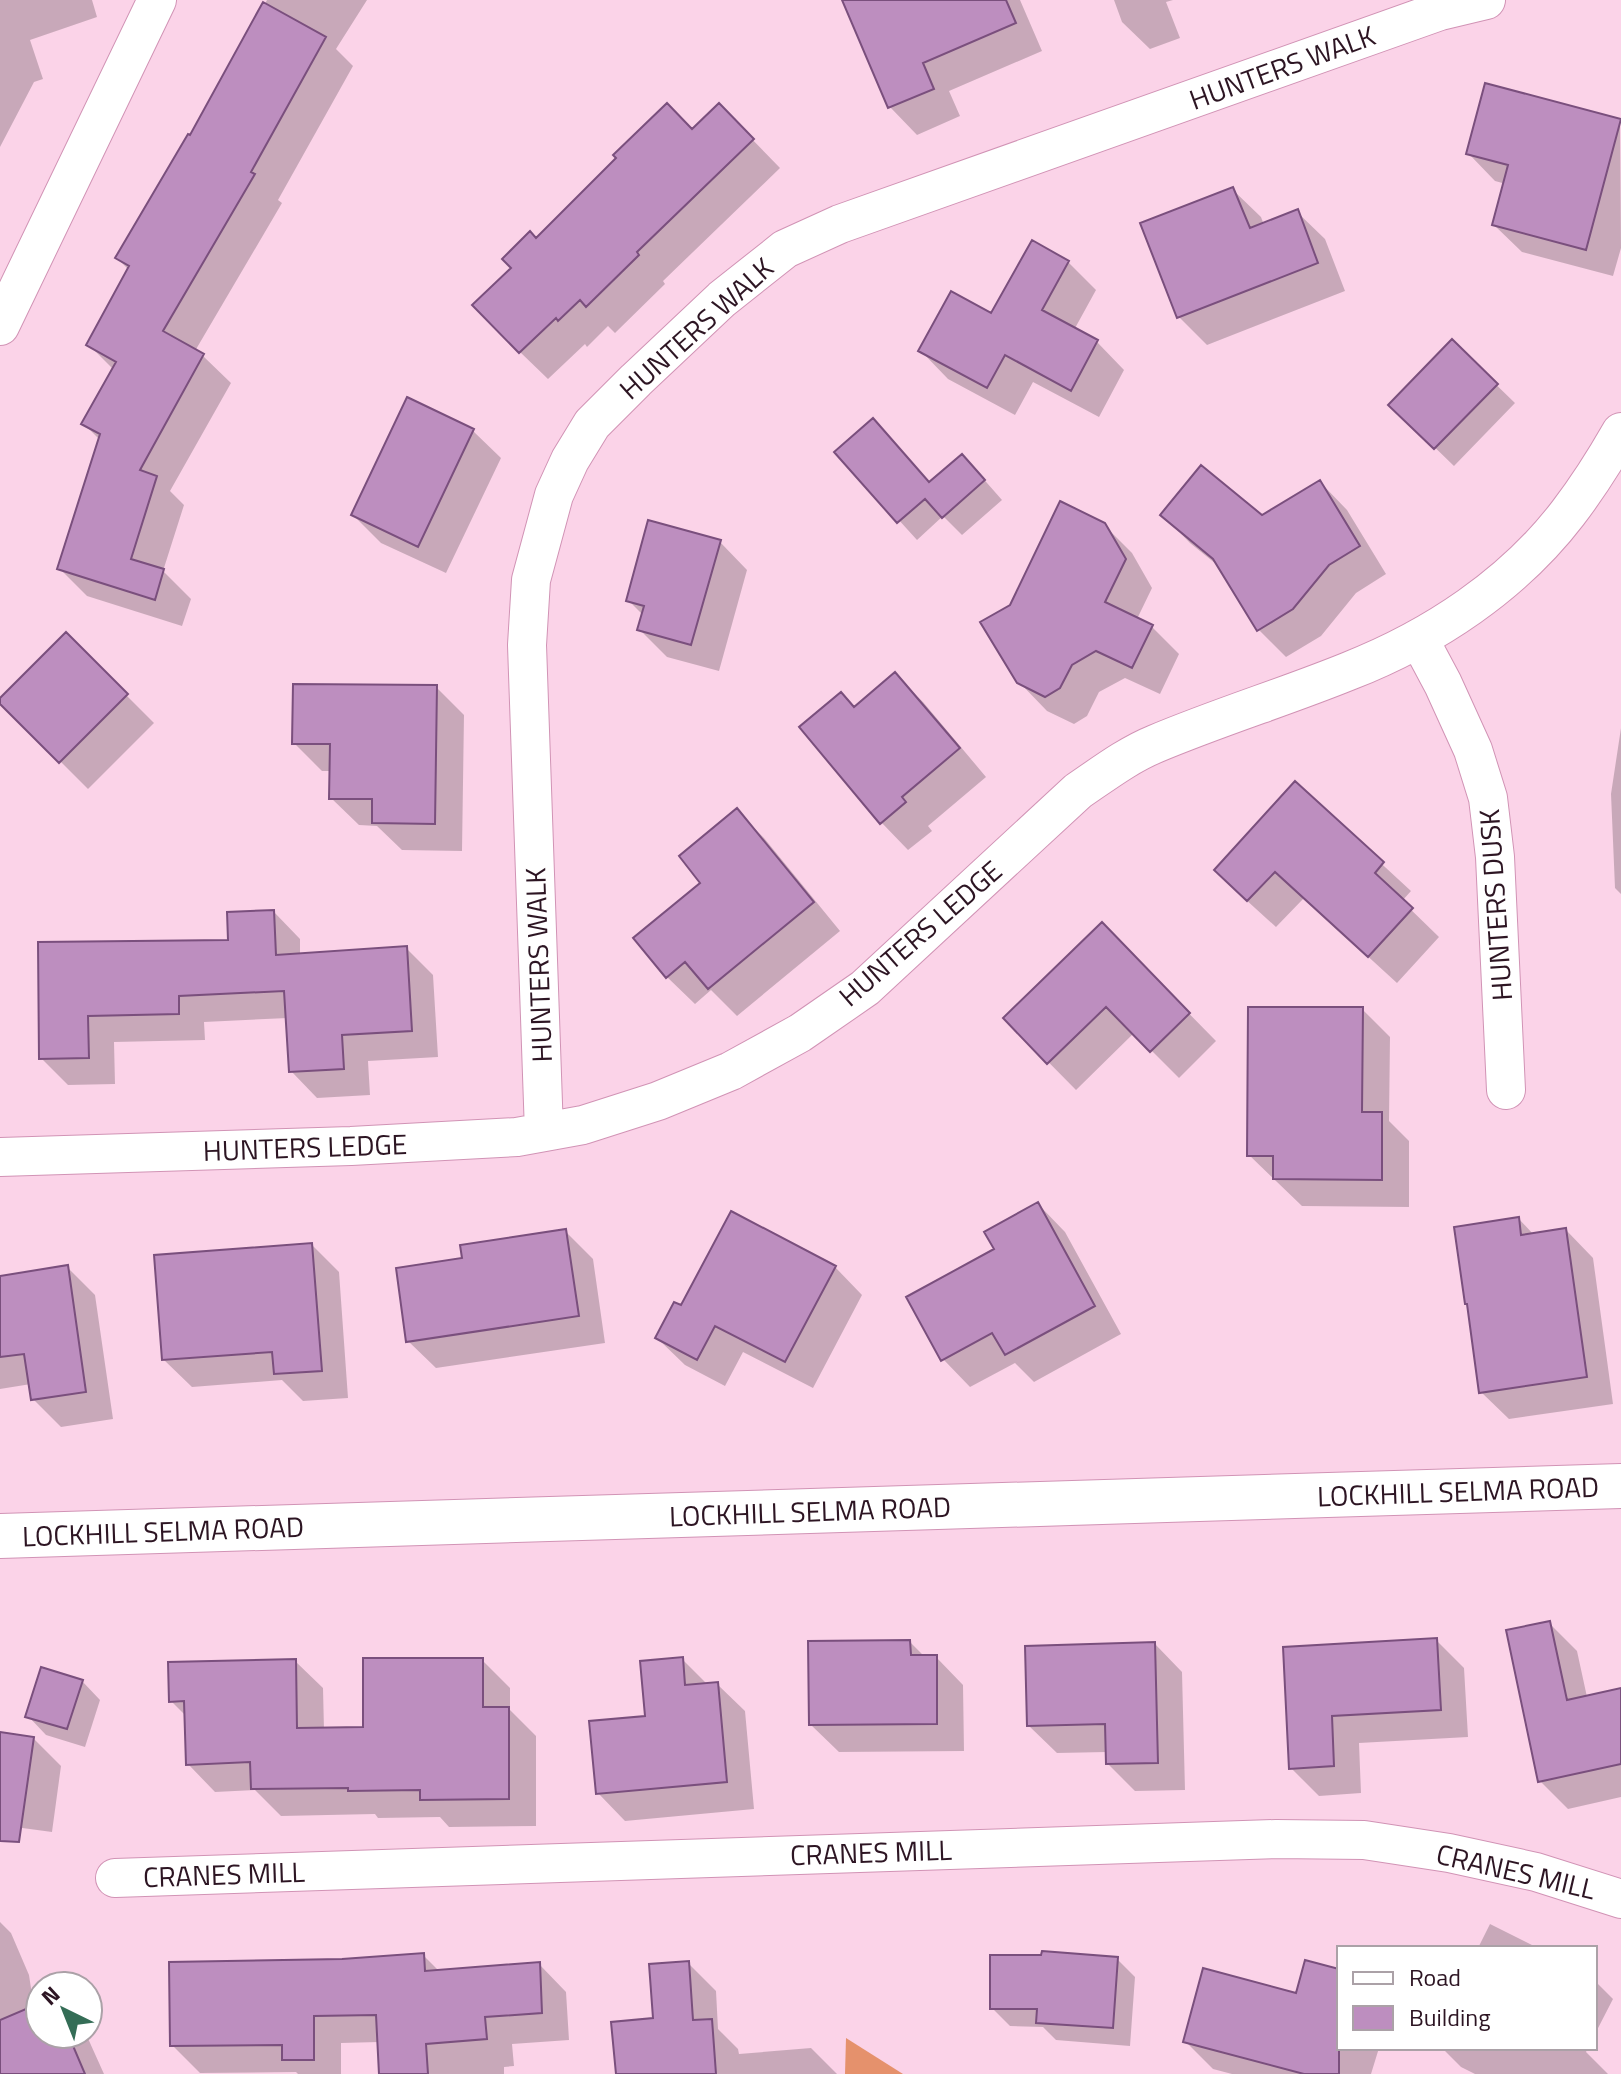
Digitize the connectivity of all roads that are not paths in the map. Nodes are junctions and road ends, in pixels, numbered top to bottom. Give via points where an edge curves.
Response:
1 (157, 0) edge
2 (1486, 0) edge
3 (0, 326) edge
4 (1621, 432) edge
5 (1419, 639) junction
6 (1506, 1090) dead end
7 (544, 1132) junction
8 (0, 1157) edge
9 (1621, 1486) edge
10 (0, 1536) edge
11 (115, 1878) dead end
12 (1621, 1899) edge

1 - 3 street
2 - 7 street, HUNTERS WALK via 1440,11 840,224 785,249 722,299 592,424 554,495 531,580 527,645
4 - 5 street, HUNTERS LEDGE via 1566,515 1529,556 1489,592
5 - 6 street, HUNTERS DUSK via 1473,750 1488,798
5 - 7 street, HUNTERS LEDGE via 1153,744 1114,766 1078,791 865,988 800,1033 731,1071 658,1101
7 - 8 street, HUNTERS LEDGE via 351,1146
9 - 10 main road, LOCKHILL SELMA ROAD
11 - 12 street, CRANES MILL via 1364,1840 1536,1872

